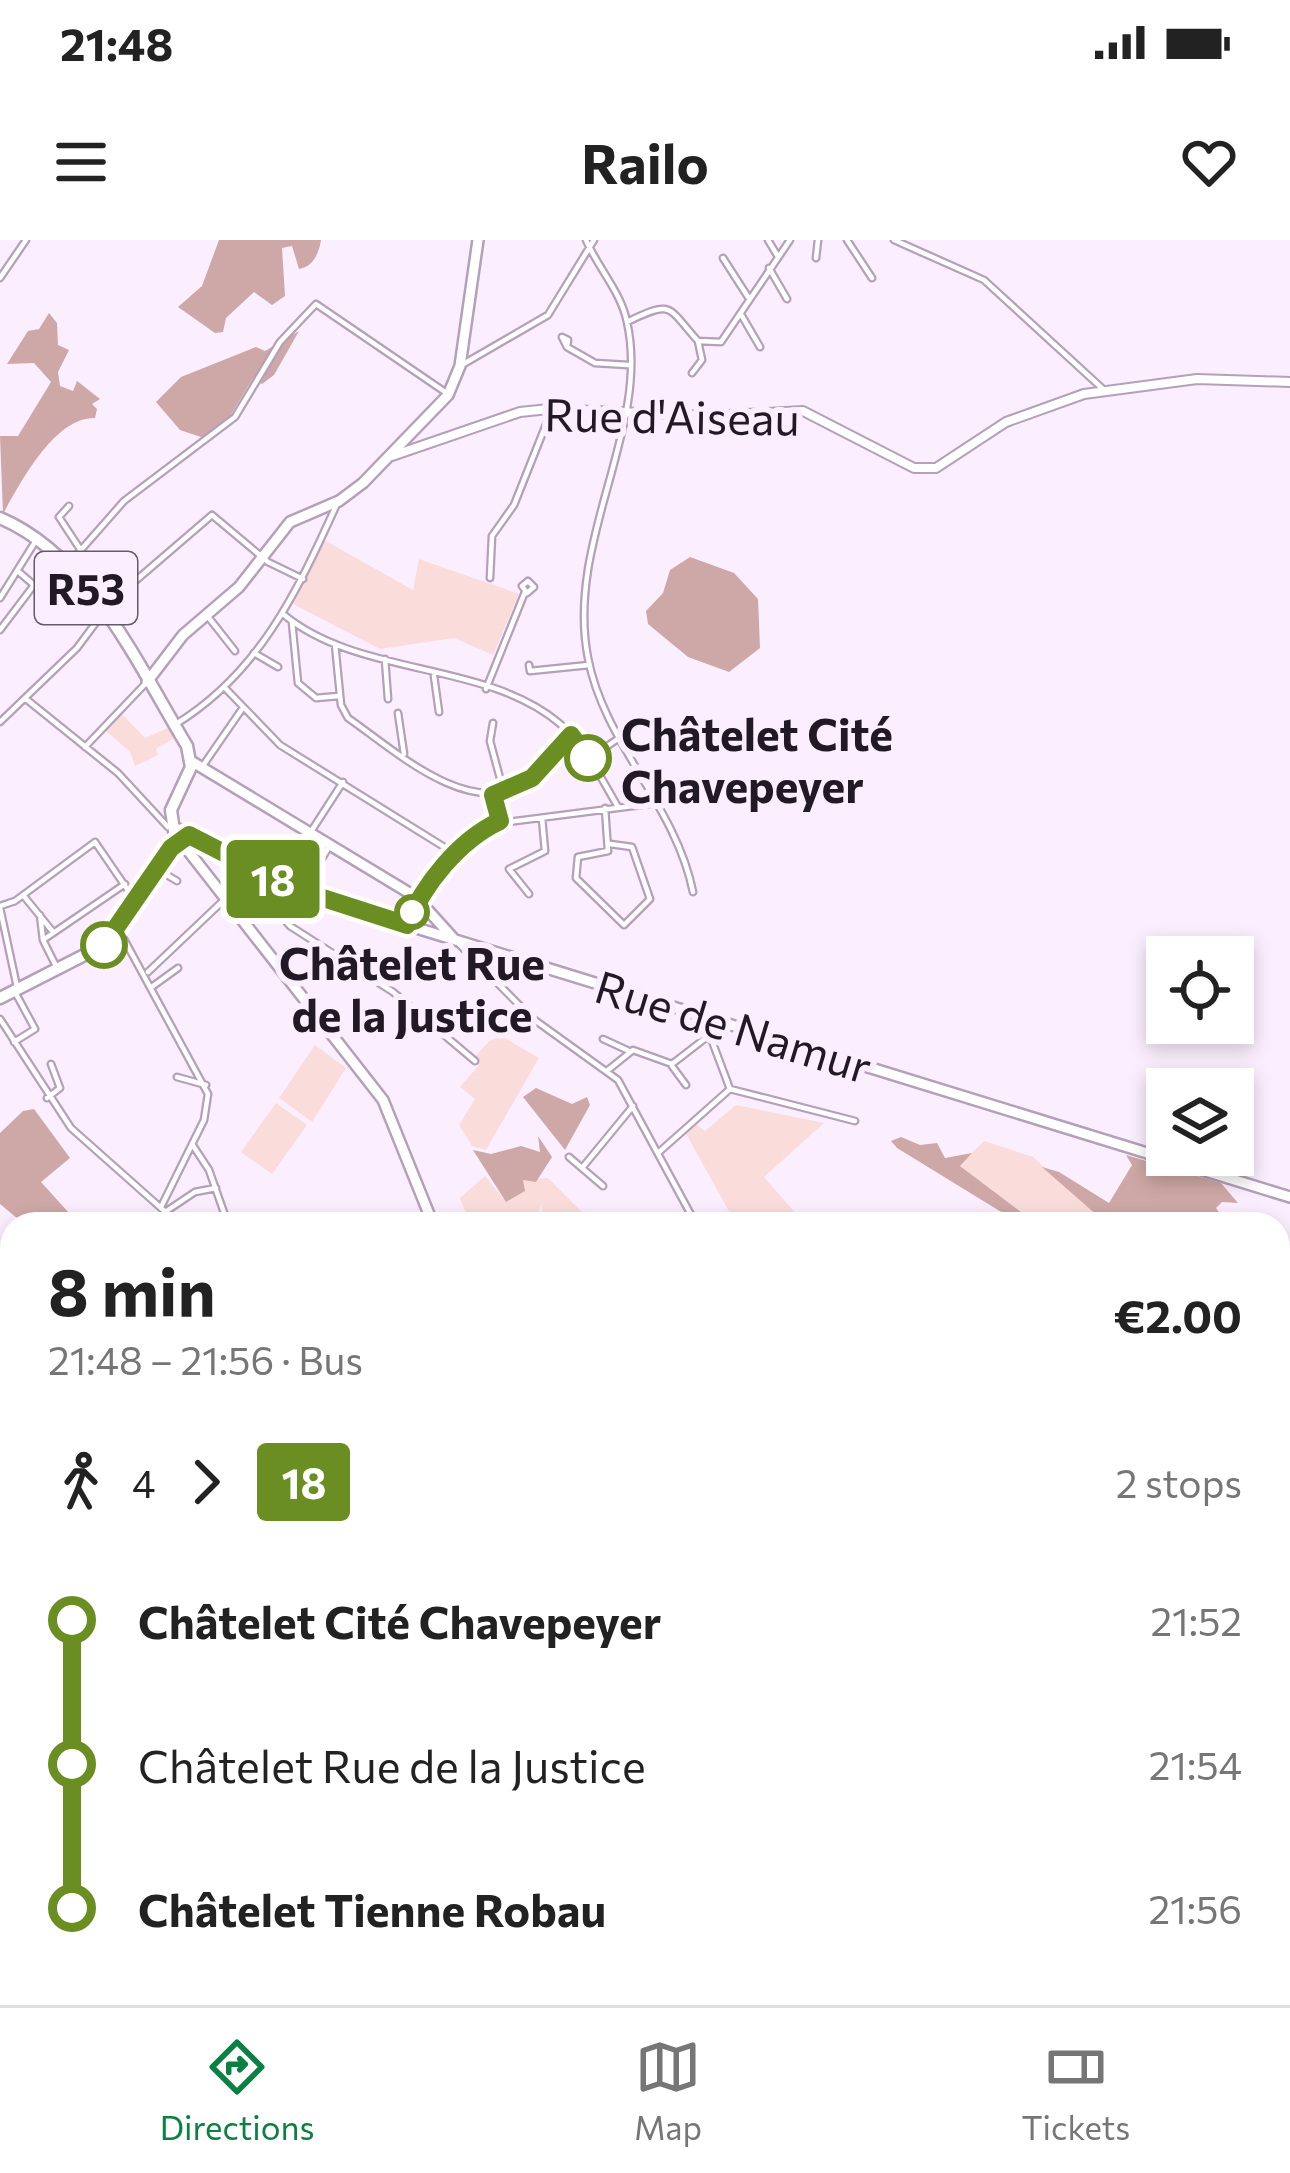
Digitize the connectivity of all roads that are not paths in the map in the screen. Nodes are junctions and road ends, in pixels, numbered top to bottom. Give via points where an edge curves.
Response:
1 (26, 240) edge
2 (478, 240) edge
3 (590, 240) edge
4 (767, 240) edge
5 (790, 240) edge
6 (816, 240) edge
7 (847, 240) edge
8 (894, 240) edge
9 (590, 248) junction
10 (777, 256) junction
11 (723, 258) dead end
12 (816, 258) dead end
13 (768, 267) junction
14 (0, 278) edge
15 (872, 278) dead end
16 (748, 297) junction
17 (788, 299) dead end
18 (740, 314) junction
19 (627, 321) junction
20 (698, 340) junction
21 (567, 347) dead end
22 (760, 347) dead end
23 (628, 365) junction
24 (460, 366) junction
25 (692, 373) dead end
26 (1290, 382) edge
27 (1104, 390) junction
28 (448, 395) junction
29 (552, 409) junction
30 (625, 409) junction
31 (389, 457) junction
32 (339, 501) junction
33 (69, 506) dead end
34 (0, 518) edge
35 (37, 538) junction
36 (80, 549) junction
37 (263, 558) junction
38 (66, 564) junction
39 (20, 573) junction
40 (490, 578) dead end
41 (303, 580) junction
42 (34, 585) junction
43 (526, 592) dead end
44 (0, 598) edge
45 (102, 612) junction
46 (206, 614) junction
47 (283, 614) junction
48 (292, 622) junction
49 (0, 630) edge
50 (335, 644) junction
51 (235, 651) dead end
52 (254, 652) junction
53 (385, 659) junction
54 (529, 665) dead end
55 (590, 665) junction
56 (278, 667) dead end
57 (434, 674) junction
58 (150, 680) junction
59 (226, 689) junction
60 (486, 689) junction
61 (28, 696) junction
62 (340, 696) junction
63 (388, 699) dead end
64 (242, 710) junction
65 (439, 712) dead end
66 (398, 713) dead end
67 (0, 722) edge
68 (493, 723) dead end
69 (174, 724) junction
70 (571, 735) junction
71 (622, 736) junction
72 (606, 746) dead end
73 (85, 747) junction
74 (404, 754) junction
75 (197, 764) junction
76 (343, 782) junction
77 (504, 793) junction
78 (493, 795) junction
79 (656, 803) junction
80 (171, 804) junction
81 (618, 807) junction
82 (604, 808) junction
83 (156, 813) junction
84 (542, 815) junction
85 (500, 821) junction
86 (311, 833) junction
87 (178, 837) junction
88 (610, 844) junction
89 (330, 845) junction
90 (457, 855) junction
91 (157, 869) junction
92 (276, 880) junction
93 (177, 881) dead end
94 (125, 884) junction
95 (259, 890) junction
96 (302, 892) junction
97 (693, 892) dead end
98 (529, 894) dead end
99 (22, 895) junction
100 (416, 897) junction
101 (134, 898) junction
102 (230, 903) junction
103 (0, 907) edge
104 (40, 915) junction
105 (407, 925) junction
106 (119, 930) junction
107 (53, 932) junction
108 (453, 938) junction
109 (43, 940) junction
110 (57, 968) junction
111 (178, 968) dead end
112 (147, 972) junction
113 (153, 986) junction
114 (16, 989) junction
115 (0, 996) edge
116 (712, 1018) junction
117 (0, 1019) edge
118 (710, 1033) junction
119 (603, 1039) dead end
120 (14, 1042) junction
121 (629, 1051) junction
122 (475, 1061) dead end
123 (52, 1064) dead end
124 (672, 1064) junction
125 (608, 1070) junction
126 (177, 1077) dead end
127 (206, 1085) junction
128 (686, 1085) dead end
129 (730, 1089) junction
130 (47, 1098) junction
131 (633, 1106) junction
132 (855, 1121) dead end
133 (192, 1144) junction
134 (658, 1153) junction
135 (569, 1156) dead end
136 (582, 1168) junction
137 (603, 1186) dead end
138 (216, 1188) junction
139 (1290, 1197) edge
140 (164, 1208) junction
141 (168, 1212) edge
142 (224, 1212) edge
143 (428, 1212) edge
144 (690, 1212) edge

1 - 14 street
2 - 24 main road
3 - 9 street
4 - 10 street
5 - 10 street
6 - 12 street
7 - 15 street
8 - 27 street via 984,280
9 - 19 street
9 - 24 street via 548,315
10 - 13 street
11 - 16 street
13 - 16 street
13 - 17 street
16 - 18 street
18 - 20 street via 722,342
18 - 22 street
19 - 20 street via 674,310
19 - 23 street
20 - 25 street via 702,360
21 - 23 street via 595,363
23 - 30 street
24 - 28 main road
26 - 27 street, Rue d'Aiseau via 1197,379
27 - 30 street, Rue d'Aiseau via 1006,422 946,464 925,468 802,411 710,416
28 - 31 main road
28 - 36 street via 316,304 280,342 235,417 124,501
29 - 30 street, Rue d'Aiseau
29 - 31 street, Rue d'Aiseau via 520,412
29 - 40 street via 514,505 491,536
30 - 55 street via 582,580
31 - 32 main road
32 - 37 main road via 290,522
32 - 41 street
33 - 36 street via 59,518
34 - 35 main road, R53
35 - 38 main road, R53
35 - 39 street
36 - 38 street
37 - 41 street
37 - 45 street via 212,515
37 - 46 main road
38 - 42 street
38 - 45 main road, R53
39 - 42 street
39 - 44 street
41 - 47 street
42 - 49 street
43 - 60 street
45 - 58 main road, R53
45 - 61 street
46 - 51 street
46 - 58 main road
47 - 48 street
47 - 52 street
48 - 50 street
48 - 62 street via 298,683 316,698
50 - 53 street
50 - 62 street
52 - 56 street
52 - 59 street
53 - 57 street
53 - 63 street
54 - 55 street
55 - 71 street
57 - 60 street
57 - 65 street
58 - 69 main road, R53
58 - 73 street
59 - 64 street
59 - 69 street
60 - 70 street via 536,708
61 - 67 street
61 - 73 street
62 - 74 street via 343,711
64 - 75 street
64 - 76 street via 280,745
66 - 74 street
68 - 77 street
69 - 75 main road, R53
70 - 77 street via 532,778
70 - 81 street
71 - 72 street
71 - 79 street
73 - 83 street
74 - 78 street via 460,789
75 - 80 main road
75 - 86 main road
76 - 86 street
76 - 90 street
77 - 78 street
78 - 85 street
79 - 81 street
79 - 97 street via 672,824
80 - 83 street
80 - 87 main road
81 - 82 street
82 - 84 street
82 - 88 street
83 - 87 street
84 - 85 street
84 - 98 street via 545,850 509,868
85 - 90 street
86 - 89 main road
86 - 92 street
87 - 91 main road
87 - 92 main road, Rue de Namur
87 - 101 street
87 - 102 main road
88 - 88 street via 604,854 576,859 576,878 624,925 650,899 632,847
89 - 96 street
89 - 100 main road
90 - 100 street
91 - 93 street
91 - 106 main road
92 - 95 street
92 - 96 main road, Rue de Namur
94 - 99 street via 95,842
94 - 101 street
94 - 107 street
95 - 102 street
95 - 122 street via 290,926 393,992
96 - 105 main road, Rue de Namur
99 - 103 street
99 - 104 street
100 - 105 street
100 - 108 main road
101 - 110 street via 106,939
102 - 112 street
102 - 143 main road via 383,1100
103 - 114 street
104 - 107 street
104 - 109 street
105 - 108 main road, Rue de Namur
106 - 112 street
106 - 114 main road via 86,958
107 - 109 street
108 - 116 main road, Rue de Namur
108 - 125 street via 532,1018
109 - 110 street
110 - 114 street
111 - 113 street
112 - 113 street
113 - 127 street
114 - 115 main road
114 - 120 street via 34,1029
116 - 118 street
116 - 139 main road, Rue de Namur
117 - 120 street
118 - 124 street
118 - 129 street
119 - 121 street
120 - 130 street
121 - 124 street
121 - 125 street
123 - 130 street via 60,1088
124 - 128 street
125 - 131 street
126 - 127 street
127 - 133 street via 207,1108
129 - 132 street
129 - 134 street
130 - 140 street
131 - 134 street
131 - 136 street
133 - 138 street
133 - 140 street
134 - 144 street
135 - 136 street
136 - 137 street
138 - 140 street
138 - 142 street
140 - 141 street

